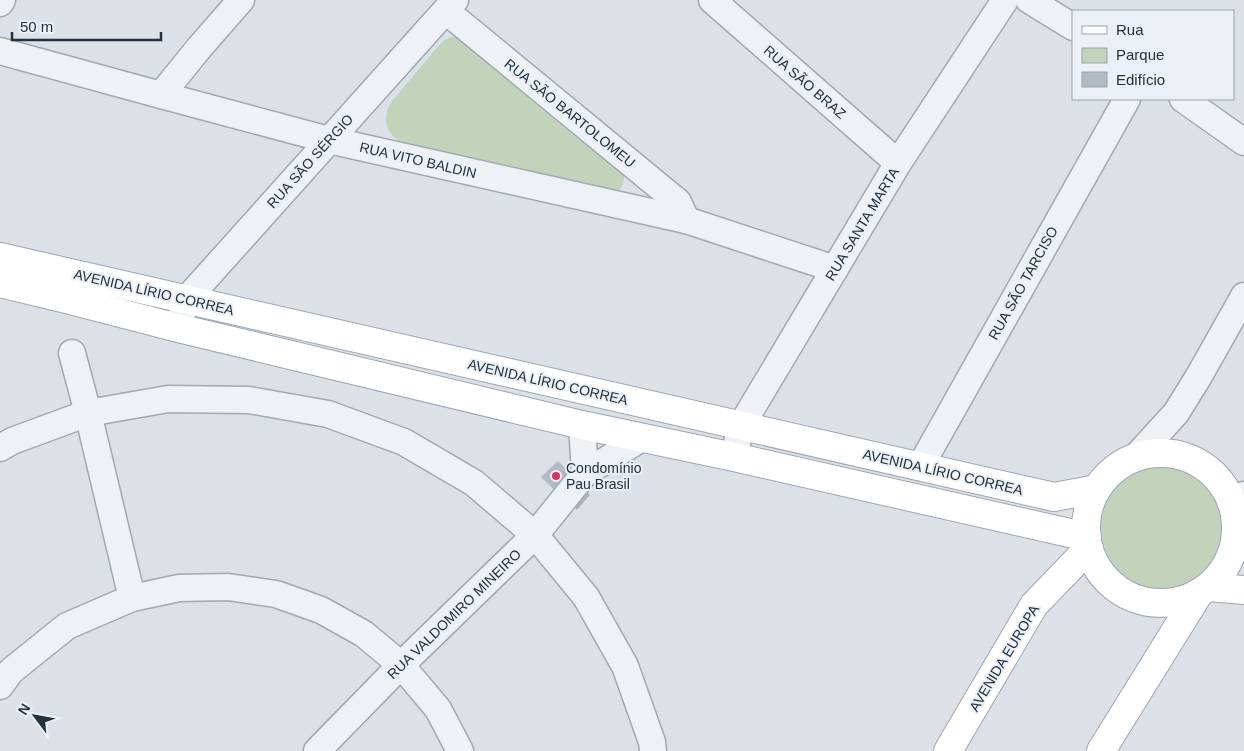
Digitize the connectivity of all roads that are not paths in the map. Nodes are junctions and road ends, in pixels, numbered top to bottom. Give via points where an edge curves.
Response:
1 (241, 0) edge
2 (712, 0) edge
3 (1005, 0) edge
4 (1029, 0) edge
5 (450, 6) edge
6 (1072, 26) edge
7 (0, 50) edge
8 (162, 95) junction
9 (1126, 100) edge
10 (1184, 100) edge
11 (329, 140) junction
12 (1244, 142) edge
13 (898, 163) junction
14 (686, 220) junction
15 (0, 257) edge
16 (835, 269) junction
17 (0, 283) edge
18 (1244, 296) edge
19 (186, 300) junction
20 (178, 328) junction
21 (72, 354) dead end
22 (88, 413) junction
23 (582, 425) junction
24 (742, 426) junction
25 (642, 438) junction
26 (0, 448) edge
27 (734, 456) junction
28 (1134, 458) junction
29 (920, 467) junction
30 (585, 472) junction
31 (1097, 489) junction
32 (1240, 520) edge
33 (535, 535) junction
34 (1088, 543) junction
35 (1203, 590) junction
36 (1244, 590) edge
37 (132, 598) junction
38 (401, 665) junction
39 (0, 686) edge
40 (317, 751) edge
41 (460, 751) edge
42 (654, 751) edge
43 (948, 751) edge
44 (1101, 751) edge

1 - 8 street
2 - 13 street, RUA SÃO BRAZ
3 - 13 street, RUA SANTA MARTA
4 - 6 street
5 - 11 street, RUA SÃO SÉRGIO
5 - 14 street, RUA SÃO BARTOLOMEU via 678,202
7 - 8 street, RUA VITO BALDIN
8 - 11 street, RUA VITO BALDIN
9 - 29 street, RUA SÃO TARCISO
10 - 12 street
11 - 14 street, RUA VITO BALDIN
11 - 19 street, RUA SÃO SÉRGIO
13 - 16 street, RUA SANTA MARTA
14 - 16 street, RUA VITO BALDIN
15 - 19 main road, AVENIDA LÍRIO CORREA
16 - 24 street, RUA SANTA MARTA
17 - 20 main road, AVENIDA LÍRIO CORREA
18 - 28 street via 1176,413
19 - 20 street, RUA SÃO SÉRGIO
19 - 24 main road, AVENIDA LÍRIO CORREA
20 - 23 main road, AVENIDA LÍRIO CORREA
21 - 22 street
22 - 26 street
22 - 33 street via 168,399 249,400 328,414 404,442 435,460 474,483
22 - 37 street
23 - 25 main road, AVENIDA LÍRIO CORREA
23 - 30 street
24 - 27 street, RUA SANTA MARTA
24 - 29 main road, AVENIDA LÍRIO CORREA
25 - 27 main road, AVENIDA LÍRIO CORREA
25 - 30 street, RUA VALDOMIRO MINEIRO
27 - 34 main road, AVENIDA LÍRIO CORREA
28 - 31 main road via 1114,471
28 - 32 main road via 1159,453 1184,456 1206,467 1223,485
29 - 31 main road, AVENIDA LÍRIO CORREA via 1054,498
30 - 33 street, RUA VALDOMIRO MINEIRO
31 - 34 main road via 1088,512
32 - 35 main road via 1231,555 1222,573
33 - 38 street, RUA VALDOMIRO MINEIRO
33 - 42 street via 586,597 625,666
34 - 35 main road via 1098,569 1113,586 1133,598 1155,604 1178,602
34 - 43 main road, AVENIDA EUROPA via 1034,605
35 - 36 main road
35 - 44 main road
37 - 38 street via 179,588 228,587 276,594 322,610 364,634
37 - 39 street via 67,626 11,671
38 - 40 street, RUA VALDOMIRO MINEIRO
38 - 41 street via 438,709

